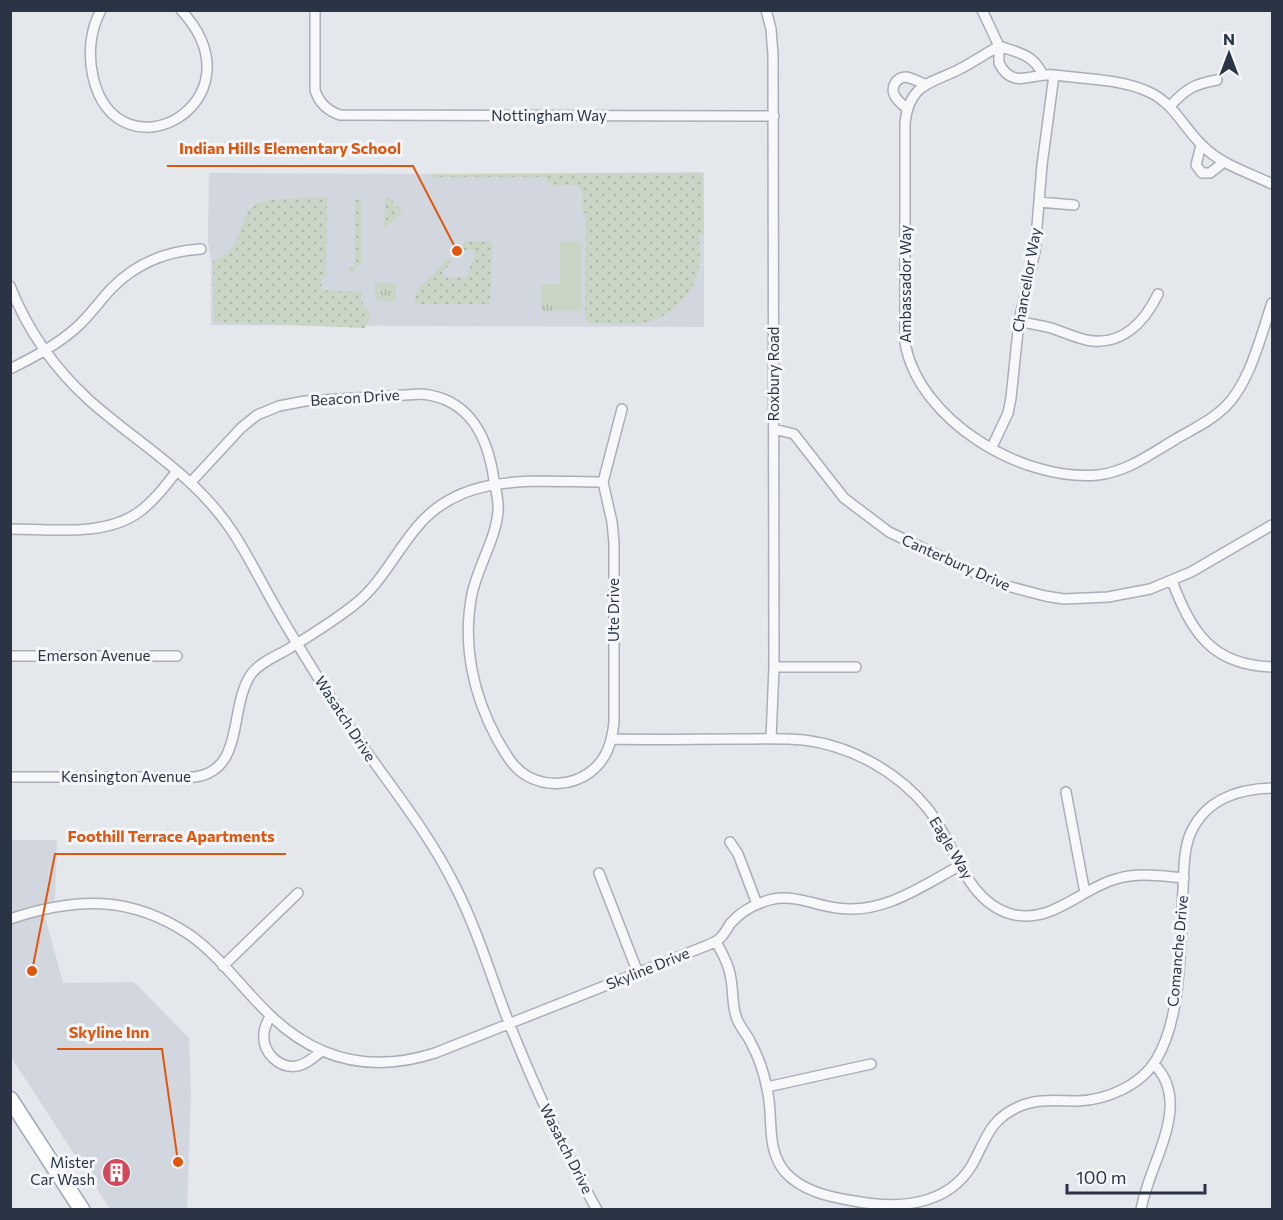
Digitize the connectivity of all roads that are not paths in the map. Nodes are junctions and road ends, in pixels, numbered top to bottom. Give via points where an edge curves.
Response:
1 (101, 10) edge
2 (181, 10) edge
3 (315, 10) edge
4 (766, 10) edge
5 (982, 10) edge
6 (999, 46) junction
7 (1042, 73) junction
8 (1054, 75) junction
9 (1217, 80) dead end
10 (925, 84) junction
11 (1170, 106) junction
12 (907, 109) junction
13 (774, 116) junction
14 (1201, 146) junction
15 (1224, 162) junction
16 (1272, 184) edge
17 (1039, 202) junction
18 (1074, 205) dead end
19 (201, 249) dead end
20 (10, 286) edge
21 (1158, 294) dead end
22 (1272, 303) edge
23 (1019, 321) junction
24 (45, 351) junction
25 (10, 369) edge
26 (622, 408) dead end
27 (774, 429) junction
28 (992, 447) junction
29 (177, 471) junction
30 (191, 482) junction
31 (603, 482) junction
32 (494, 484) junction
33 (1272, 525) edge
34 (10, 529) edge
35 (1172, 581) junction
36 (297, 644) junction
37 (10, 656) edge
38 (177, 656) dead end
39 (774, 667) junction
40 (856, 667) dead end
41 (1272, 667) edge
42 (613, 739) junction
43 (771, 739) junction
44 (10, 777) edge
45 (1272, 788) edge
46 (1066, 792) dead end
47 (730, 842) dead end
48 (961, 865) junction
49 (599, 873) dead end
50 (1184, 878) junction
51 (298, 893) dead end
52 (1085, 893) junction
53 (757, 904) junction
54 (10, 919) edge
55 (716, 941) junction
56 (223, 966) junction
57 (638, 973) junction
58 (270, 1016) junction
59 (510, 1025) junction
60 (322, 1051) junction
61 (871, 1064) dead end
62 (1154, 1064) junction
63 (767, 1087) junction
64 (10, 1099) edge
65 (82, 1209) edge
66 (597, 1209) edge
67 (1141, 1209) edge

1 - 2 street via 90,51 98,92 116,117 136,126 156,127 186,114 199,99 206,81 202,44
3 - 13 street, Nottingham Way via 315,90 326,107 346,116
4 - 13 street, Roxbury Road via 773,46
5 - 6 street
6 - 7 street via 1031,58
6 - 7 street via 999,63 1009,74 1024,80
6 - 10 street
7 - 8 street
8 - 11 street via 1135,87
8 - 17 street, Chancellor Way
9 - 11 street via 1189,88
10 - 12 street via 914,94
10 - 12 street, Ambassador Way via 909,78 896,82 894,94
11 - 14 street
12 - 28 street, Ambassador Way via 907,354 920,382 946,416
13 - 27 street, Roxbury Road
14 - 15 street
14 - 15 street via 1196,165 1202,173 1210,173
15 - 16 street
17 - 18 street
17 - 23 street, Chancellor Way via 1033,259
19 - 24 street via 165,255 132,271 115,284 76,328
20 - 24 street, Wasatch Drive
21 - 23 street via 1135,327 1104,341
22 - 28 street, Ambassador Way via 1246,375 1232,399 1209,420 1138,461 1110,473 1073,475 1031,466
23 - 28 street, Chancellor Way via 1010,406
24 - 25 street
24 - 29 street, Wasatch Drive via 89,400
26 - 31 street
27 - 35 street, Canterbury Drive via 794,434 838,491 874,522 905,541 996,583 1045,596 1086,599 1129,594
27 - 39 street, Roxbury Road
29 - 30 street, Wasatch Drive
29 - 34 street via 140,512 112,525 91,529
30 - 32 street, Beacon Drive via 241,428 257,415 279,406 422,394 447,400 472,420 490,457
30 - 36 street, Wasatch Drive via 234,535
31 - 32 street, Kensington Avenue
31 - 42 street, Ute Drive via 614,543
32 - 36 street, Kensington Avenue via 460,493 440,505 417,527 366,595
32 - 42 street, Beacon Drive via 497,517 476,581 468,629 474,682 490,727 518,770 551,784 572,781 590,772 604,758
33 - 35 street, Canterbury Drive
35 - 41 street via 1188,620 1206,643 1235,660
36 - 44 street, Kensington Avenue via 260,666 249,679 228,754 211,773 195,777
36 - 59 street, Wasatch Drive via 446,868
37 - 38 street, Emerson Avenue
39 - 40 street
39 - 43 street, Roxbury Road
42 - 43 street, Eagle Way
43 - 48 street, Eagle Way via 805,740 838,748 884,770 928,809
45 - 50 street, Comanche Drive via 1236,792 1206,810 1188,840
46 - 52 street
47 - 53 street
48 - 52 street, Eagle Way via 984,899 1010,914 1047,913
48 - 53 street, Skyline Drive via 902,897 868,909 837,908 790,898
49 - 57 street
50 - 52 street, Eagle Way via 1130,876
50 - 62 street, Comanche Drive via 1176,996 1167,1038
51 - 56 street
53 - 55 street, Skyline Drive via 739,915
54 - 56 street, Skyline Drive via 61,904 117,905 170,924 197,941
55 - 57 street, Skyline Drive
55 - 63 street, Comanche Drive via 730,972 738,1020 757,1056
56 - 58 street, Skyline Drive
57 - 59 street, Skyline Drive
58 - 60 street, Skyline Drive
58 - 60 street via 264,1040 276,1060 298,1066
59 - 60 street, Skyline Drive via 409,1061 367,1062
59 - 66 street, Wasatch Drive via 554,1129
61 - 63 street
62 - 63 street, Comanche Drive via 1132,1083 1105,1096 1078,1101 1045,1099 1010,1111 988,1132 971,1166 956,1183 933,1198 910,1205 837,1198 804,1187 791,1178 772,1146
62 - 67 street via 1166,1080 1170,1115
64 - 65 main road

